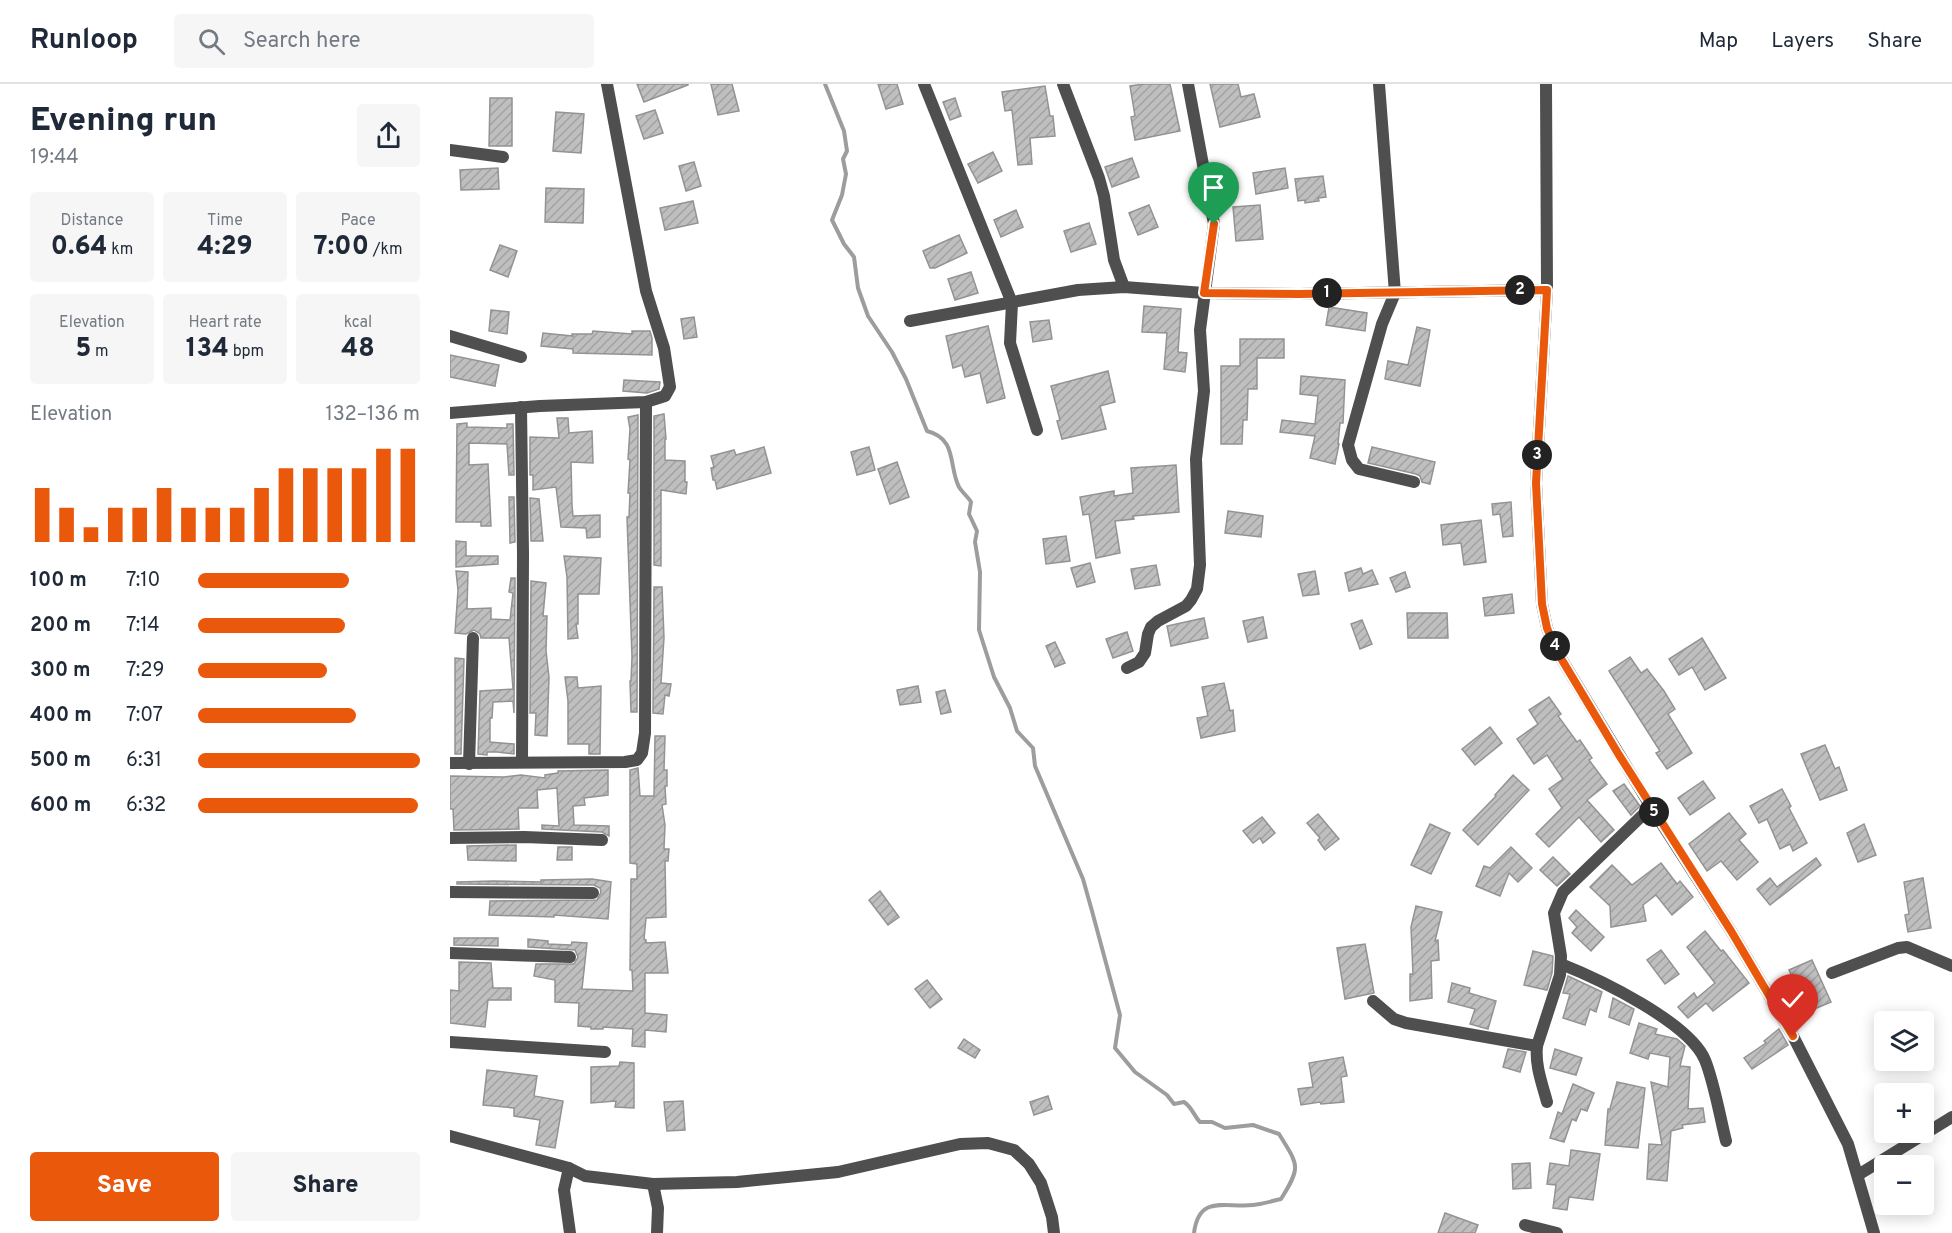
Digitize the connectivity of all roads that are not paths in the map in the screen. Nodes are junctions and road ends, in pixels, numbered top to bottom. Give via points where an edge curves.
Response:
1 (607, 84) edge
2 (924, 84) edge
3 (1063, 84) edge
4 (1188, 84) edge
5 (1379, 84) edge
6 (1546, 84) edge
7 (450, 150) edge
8 (503, 157) dead end
9 (1124, 287) junction
10 (1547, 290) junction
11 (1204, 293) junction
12 (1395, 293) junction
13 (1012, 303) junction
14 (910, 321) dead end
15 (450, 336) edge
16 (520, 357) dead end
17 (646, 402) junction
18 (521, 407) junction
19 (450, 412) edge
20 (1037, 430) dead end
21 (1414, 482) dead end
22 (473, 638) dead end
23 (1127, 668) dead end
24 (522, 762) junction
25 (450, 763) edge
26 (469, 764) junction
27 (1651, 807) junction
28 (450, 838) edge
29 (602, 840) dead end
30 (450, 892) edge
31 (593, 892) dead end
32 (450, 953) edge
33 (570, 957) dead end
34 (1561, 964) junction
35 (1952, 966) edge
36 (1832, 972) dead end
37 (1372, 1001) dead end
38 (450, 1042) edge
39 (1537, 1046) junction
40 (605, 1052) dead end
41 (1546, 1102) dead end
42 (1952, 1117) edge
43 (450, 1136) edge
44 (1726, 1141) dead end
45 (569, 1168) junction
46 (1858, 1175) junction
47 (653, 1184) junction
48 (1525, 1225) dead end
49 (570, 1233) edge
50 (657, 1233) edge
51 (1054, 1233) edge
52 (1557, 1233) edge
53 (1874, 1233) edge

1 - 17 street via 646,291 664,348 670,387 665,396
2 - 13 street
3 - 9 street via 1099,178 1114,260
4 - 11 street via 1214,224
5 - 12 street
6 - 10 street
7 - 8 street
9 - 11 street
9 - 13 street via 1078,290
10 - 12 street
10 - 27 street via 1536,483 1542,604 1556,650
11 - 12 street
11 - 23 street via 1200,330 1204,391 1196,459 1200,565 1197,589 1186,606 1151,627 1145,653 1139,662
12 - 21 street via 1382,324 1348,445 1359,469
13 - 14 street
13 - 20 street via 1010,343
15 - 16 street
17 - 18 street
17 - 24 street via 642,753 637,760 625,762
18 - 19 street
18 - 24 street
22 - 26 street
24 - 26 street
25 - 26 street
27 - 34 street via 1563,892 1554,913
27 - 46 street via 1793,1036 1848,1144
28 - 29 street
30 - 31 street
32 - 33 street
34 - 39 street
34 - 44 street via 1652,1010 1688,1037 1705,1060
35 - 36 street via 1907,947
37 - 39 street via 1394,1019 1406,1023
38 - 40 street
39 - 41 street via 1538,1073
42 - 46 street
43 - 45 street
45 - 47 street via 585,1176
45 - 49 street via 564,1190
46 - 53 street
47 - 50 street via 658,1208
47 - 51 street via 737,1182 827,1173 960,1144 988,1143 1014,1150 1029,1164 1041,1183
48 - 52 street

